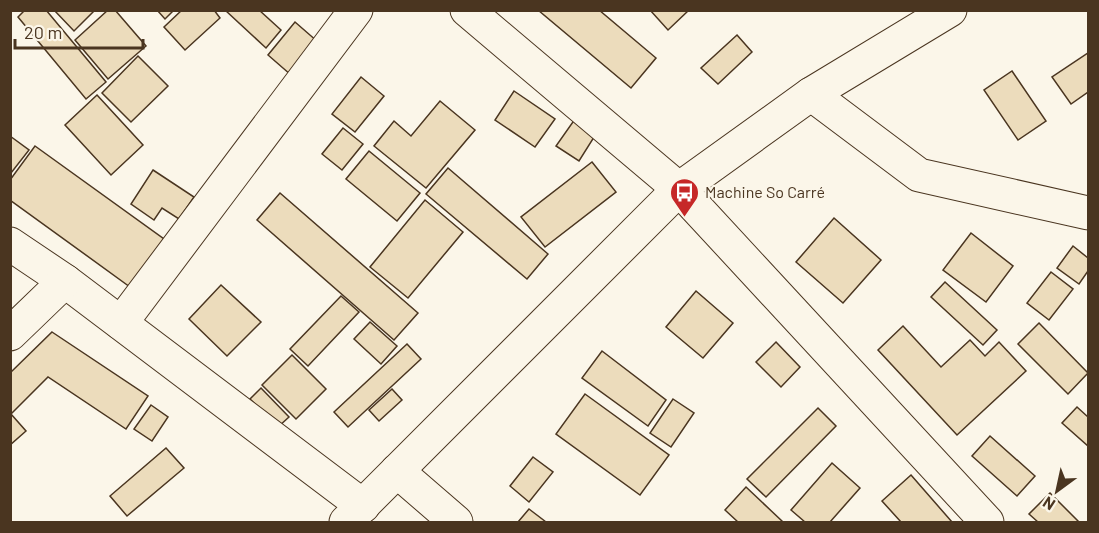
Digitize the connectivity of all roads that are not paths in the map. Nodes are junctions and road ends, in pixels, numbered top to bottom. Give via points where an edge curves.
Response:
1 (356, 10) edge
2 (467, 10) edge
3 (950, 10) edge
4 (811, 94) junction
5 (679, 189) junction
6 (1089, 213) edge
7 (10, 244) edge
8 (65, 281) junction
9 (121, 323) junction
10 (10, 334) edge
11 (397, 471) junction
12 (354, 514) edge
13 (456, 522) edge
14 (987, 522) edge

1 - 9 street
2 - 5 street
3 - 4 street
4 - 5 street
4 - 6 street via 919,175
5 - 11 street
5 - 14 street
7 - 8 street
8 - 9 street
8 - 10 street
9 - 12 street
11 - 12 street
11 - 13 street

